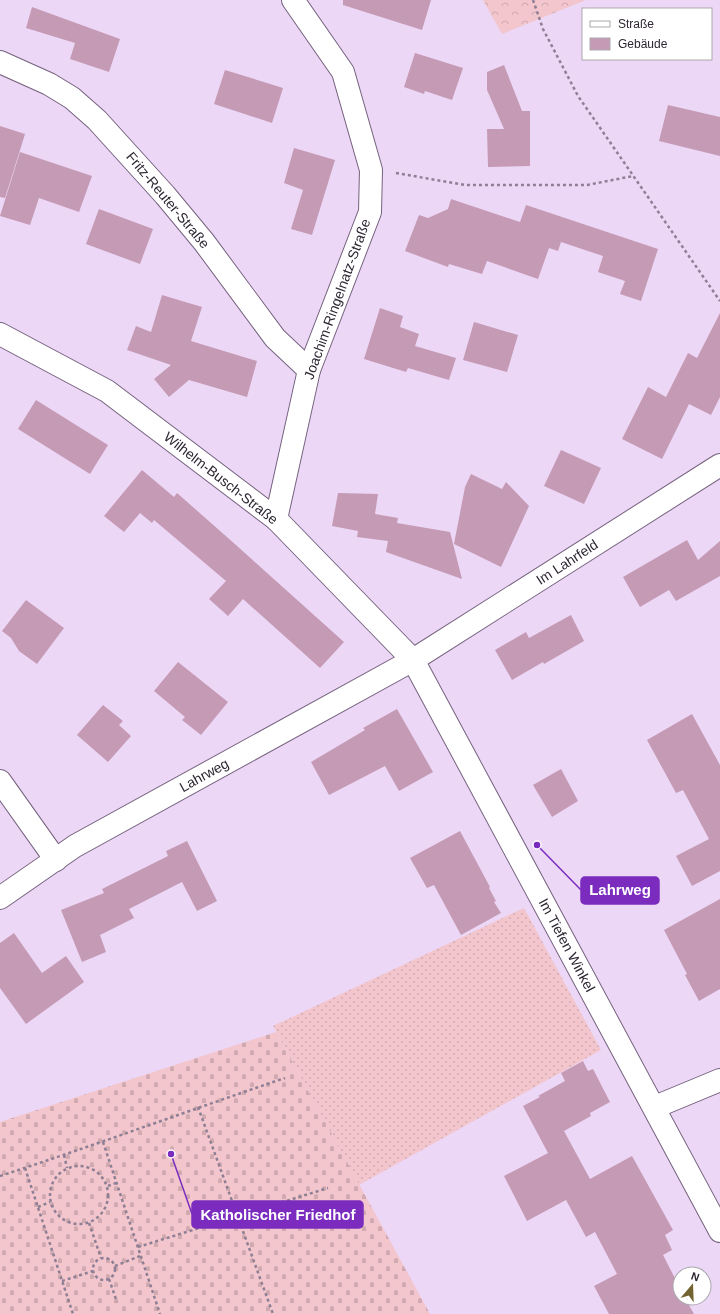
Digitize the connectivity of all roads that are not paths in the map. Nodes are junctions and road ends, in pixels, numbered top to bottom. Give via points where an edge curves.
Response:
1 (293, 0) edge
2 (0, 62) edge
3 (0, 334) edge
4 (309, 370) junction
5 (720, 465) edge
6 (276, 519) junction
7 (414, 660) junction
8 (0, 781) edge
9 (56, 860) junction
10 (0, 898) edge
11 (720, 1080) edge
12 (654, 1107) junction
13 (720, 1231) edge

1 - 4 street, Joachim-Ringelnatz-Straße via 343,72 371,170 370,212
2 - 4 street, Fritz-Reuter-Straße via 49,84 72,98 97,120 149,176 199,236 275,338
3 - 6 street, Wilhelm-Busch-Straße via 107,391
4 - 6 street, Joachim-Ringelnatz-Straße
5 - 7 street, Im Lahrfeld
6 - 7 street, Wilhelm-Busch-Straße
7 - 9 street, Lahrweg via 75,846
7 - 12 street, Im Tiefen Winkel
8 - 9 street
9 - 10 street, Lahrweg
11 - 12 street
12 - 13 street, Im Tiefen Winkel

